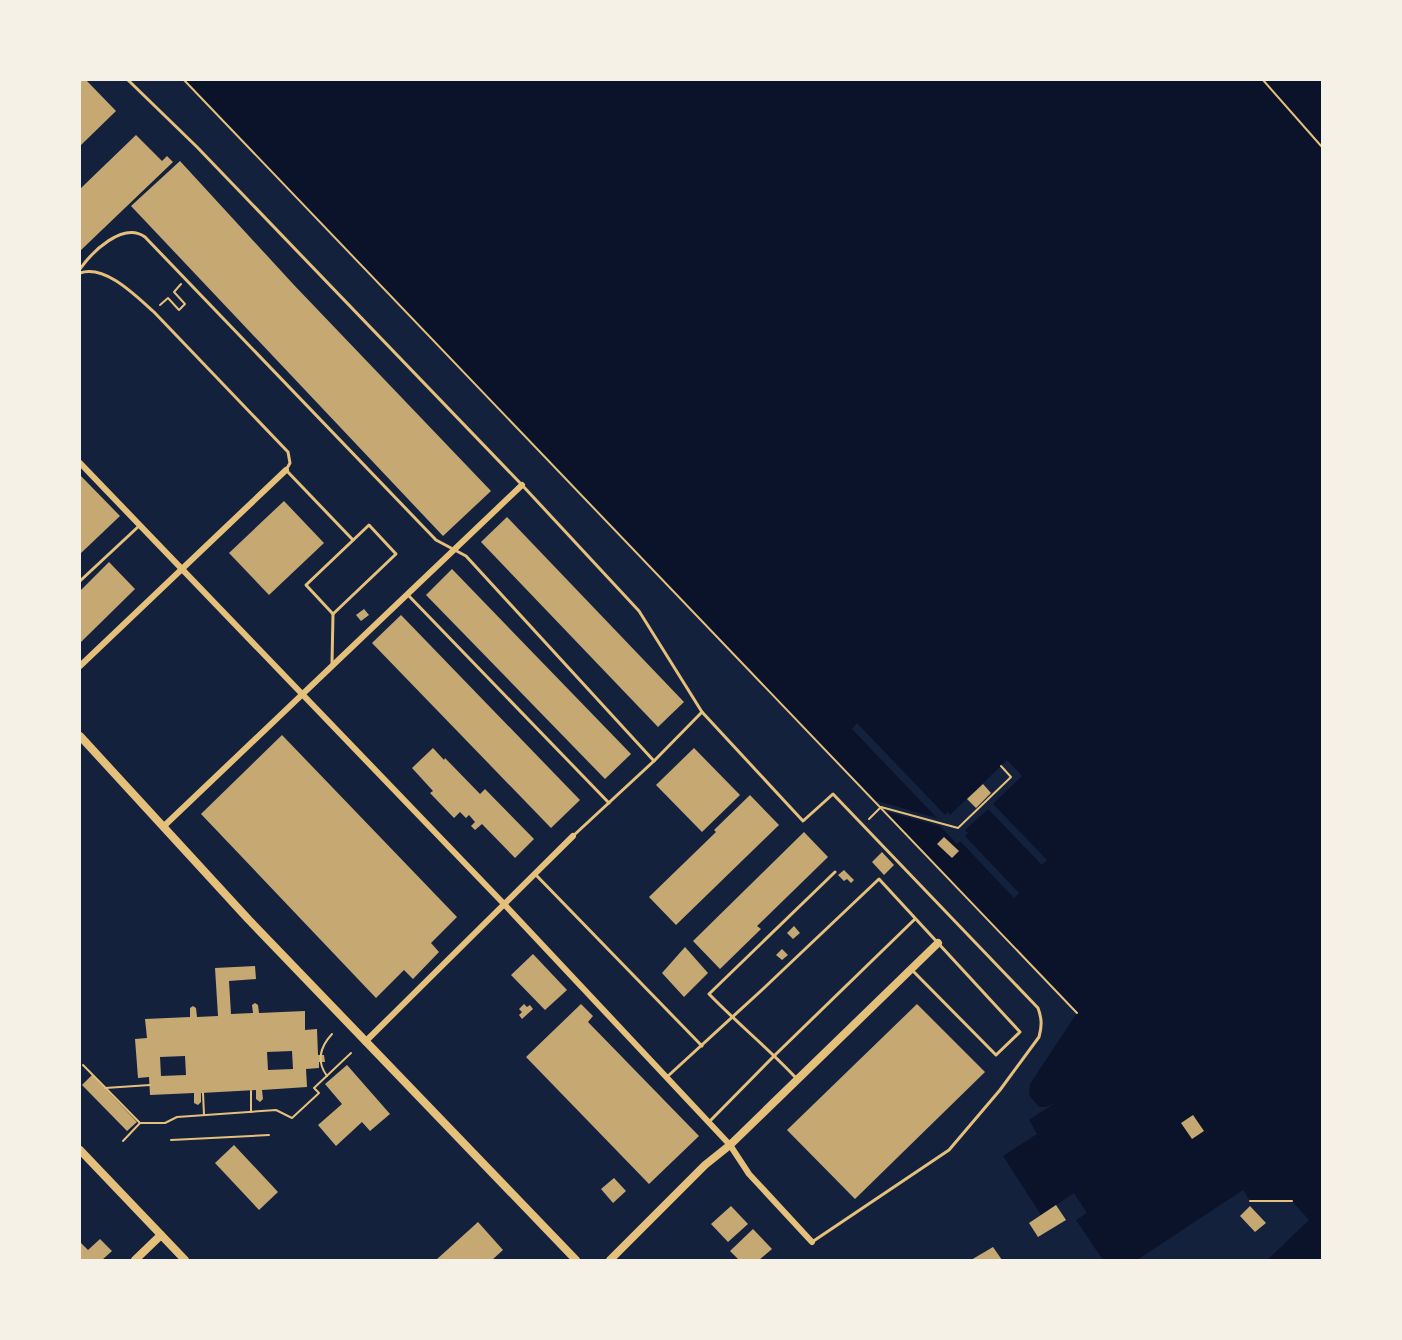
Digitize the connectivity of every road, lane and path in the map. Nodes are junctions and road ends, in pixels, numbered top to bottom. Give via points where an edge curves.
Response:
1 (128, 80) edge
2 (184, 80) edge
3 (1263, 80) edge
4 (1323, 147) edge
5 (80, 271) edge
6 (186, 280) junction
7 (174, 292) junction
8 (168, 297) junction
9 (154, 312) junction
10 (80, 463) edge
11 (286, 470) junction
12 (522, 485) junction
13 (139, 526) junction
14 (353, 540) junction
15 (453, 549) junction
16 (182, 569) junction
17 (80, 581) edge
18 (407, 594) junction
19 (333, 614) junction
20 (80, 666) edge
21 (332, 666) junction
22 (301, 695) junction
23 (702, 712) junction
24 (80, 736) edge
25 (654, 761) junction
26 (1001, 766) dead end
27 (609, 803) junction
28 (880, 808) junction
29 (877, 812) dead end
30 (163, 827) junction
31 (573, 836) joint
32 (835, 872) dead end
33 (535, 874) junction
34 (504, 904) junction
35 (915, 920) junction
36 (938, 943) junction
37 (911, 969) junction
38 (1077, 1013) dead end
39 (732, 1018) junction
40 (332, 1034) dead end
41 (365, 1042) junction
42 (702, 1046) junction
43 (351, 1053) dead end
44 (775, 1055) junction
45 (83, 1065) dead end
46 (327, 1076) junction
47 (666, 1077) junction
48 (797, 1080) junction
49 (150, 1085) dead end
50 (105, 1088) junction
51 (250, 1091) dead end
52 (203, 1093) dead end
53 (251, 1112) junction
54 (204, 1115) junction
55 (709, 1122) junction
56 (140, 1123) junction
57 (269, 1135) dead end
58 (171, 1140) dead end
59 (123, 1141) dead end
60 (730, 1145) junction
61 (80, 1150) edge
62 (1250, 1201) dead end
63 (1292, 1201) dead end
64 (161, 1235) junction
65 (812, 1242) joint
66 (135, 1260) edge
67 (185, 1260) edge
68 (576, 1260) edge
69 (610, 1260) edge

1 - 12 lane
2 - 28 path
3 - 4 path
5 - 6 lane via 92,255 126,231 139,233
5 - 9 lane via 100,273 131,290
6 - 7 path
6 - 15 lane via 436,540
7 - 8 path
7 - 8 path via 185,304 179,310
8 - 9 path
9 - 11 lane via 288,452 290,463
10 - 13 street
11 - 14 lane
11 - 16 street
12 - 15 street
12 - 23 lane via 639,611
13 - 16 street
13 - 17 lane
14 - 19 lane via 306,585
14 - 19 lane via 369,525 396,554
15 - 18 street
15 - 25 lane via 466,556
16 - 20 street
16 - 22 street
18 - 21 street
18 - 27 lane
19 - 21 lane
21 - 22 street
22 - 30 street
22 - 34 street
23 - 25 lane
23 - 65 lane via 803,821 833,794 1038,1008 1041,1017 1042,1027 1033,1047 949,1150
24 - 30 street
25 - 27 lane
26 - 28 path via 1011,777 958,828
27 - 31 lane
28 - 29 path
28 - 38 path
30 - 41 street
31 - 33 street
32 - 39 lane via 709,994
33 - 34 street
33 - 42 lane
34 - 41 street
34 - 47 street
35 - 36 lane
35 - 39 lane via 879,879
35 - 44 lane
36 - 37 street
36 - 37 lane via 1020,1032 996,1055
37 - 48 street
39 - 42 lane
39 - 44 lane
40 - 46 path via 321,1050 321,1064
41 - 68 street
42 - 47 lane
43 - 46 path
44 - 48 lane
44 - 55 lane
45 - 50 path
46 - 53 path via 314,1088 319,1093 292,1118 276,1110
47 - 55 street
48 - 60 street
49 - 50 path
50 - 56 path
51 - 53 path
52 - 54 path
53 - 54 path
54 - 56 path via 177,1117 165,1123
55 - 60 street
56 - 59 path
57 - 58 path
60 - 65 street via 749,1174
60 - 69 street
61 - 64 street
62 - 63 path
64 - 66 street
64 - 67 street

